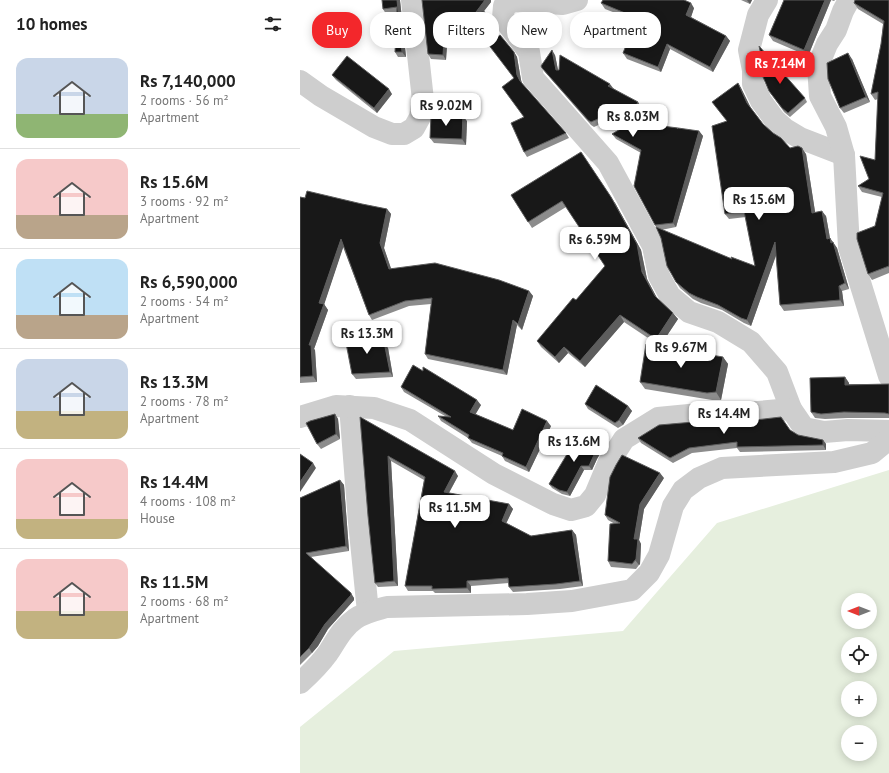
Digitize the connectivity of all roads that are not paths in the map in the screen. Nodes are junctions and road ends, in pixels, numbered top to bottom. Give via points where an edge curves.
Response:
1 (412, 0) edge
2 (577, 0) edge
3 (767, 0) edge
4 (849, 0) edge
5 (300, 81) edge
6 (844, 155) junction
7 (889, 376) edge
8 (350, 406) junction
9 (791, 409) junction
10 (300, 417) edge
11 (889, 430) edge
12 (889, 439) edge
13 (368, 612) junction
14 (300, 683) edge

1 - 5 street via 423,100 420,117 414,128 404,134 392,134 374,127
2 - 9 street via 563,4 514,1 504,6 503,18 529,52 533,78 608,163 653,246 659,276 670,296 689,312 718,322 751,342 777,372
3 - 6 street via 758,15 749,50 753,84 761,101 785,130
4 - 6 street via 818,66 820,96 836,127
6 - 7 street via 849,247
8 - 9 street via 374,408 410,420 494,474 553,504 571,510 586,506 595,495 608,464 624,439 658,418
8 - 10 street via 336,406
8 - 13 street
9 - 11 street via 804,428 824,432
12 - 13 street via 872,453 834,462 722,468 699,478 683,490 673,506 659,555 649,573 632,590 572,601 387,607
13 - 14 street via 354,620 340,634 314,670

